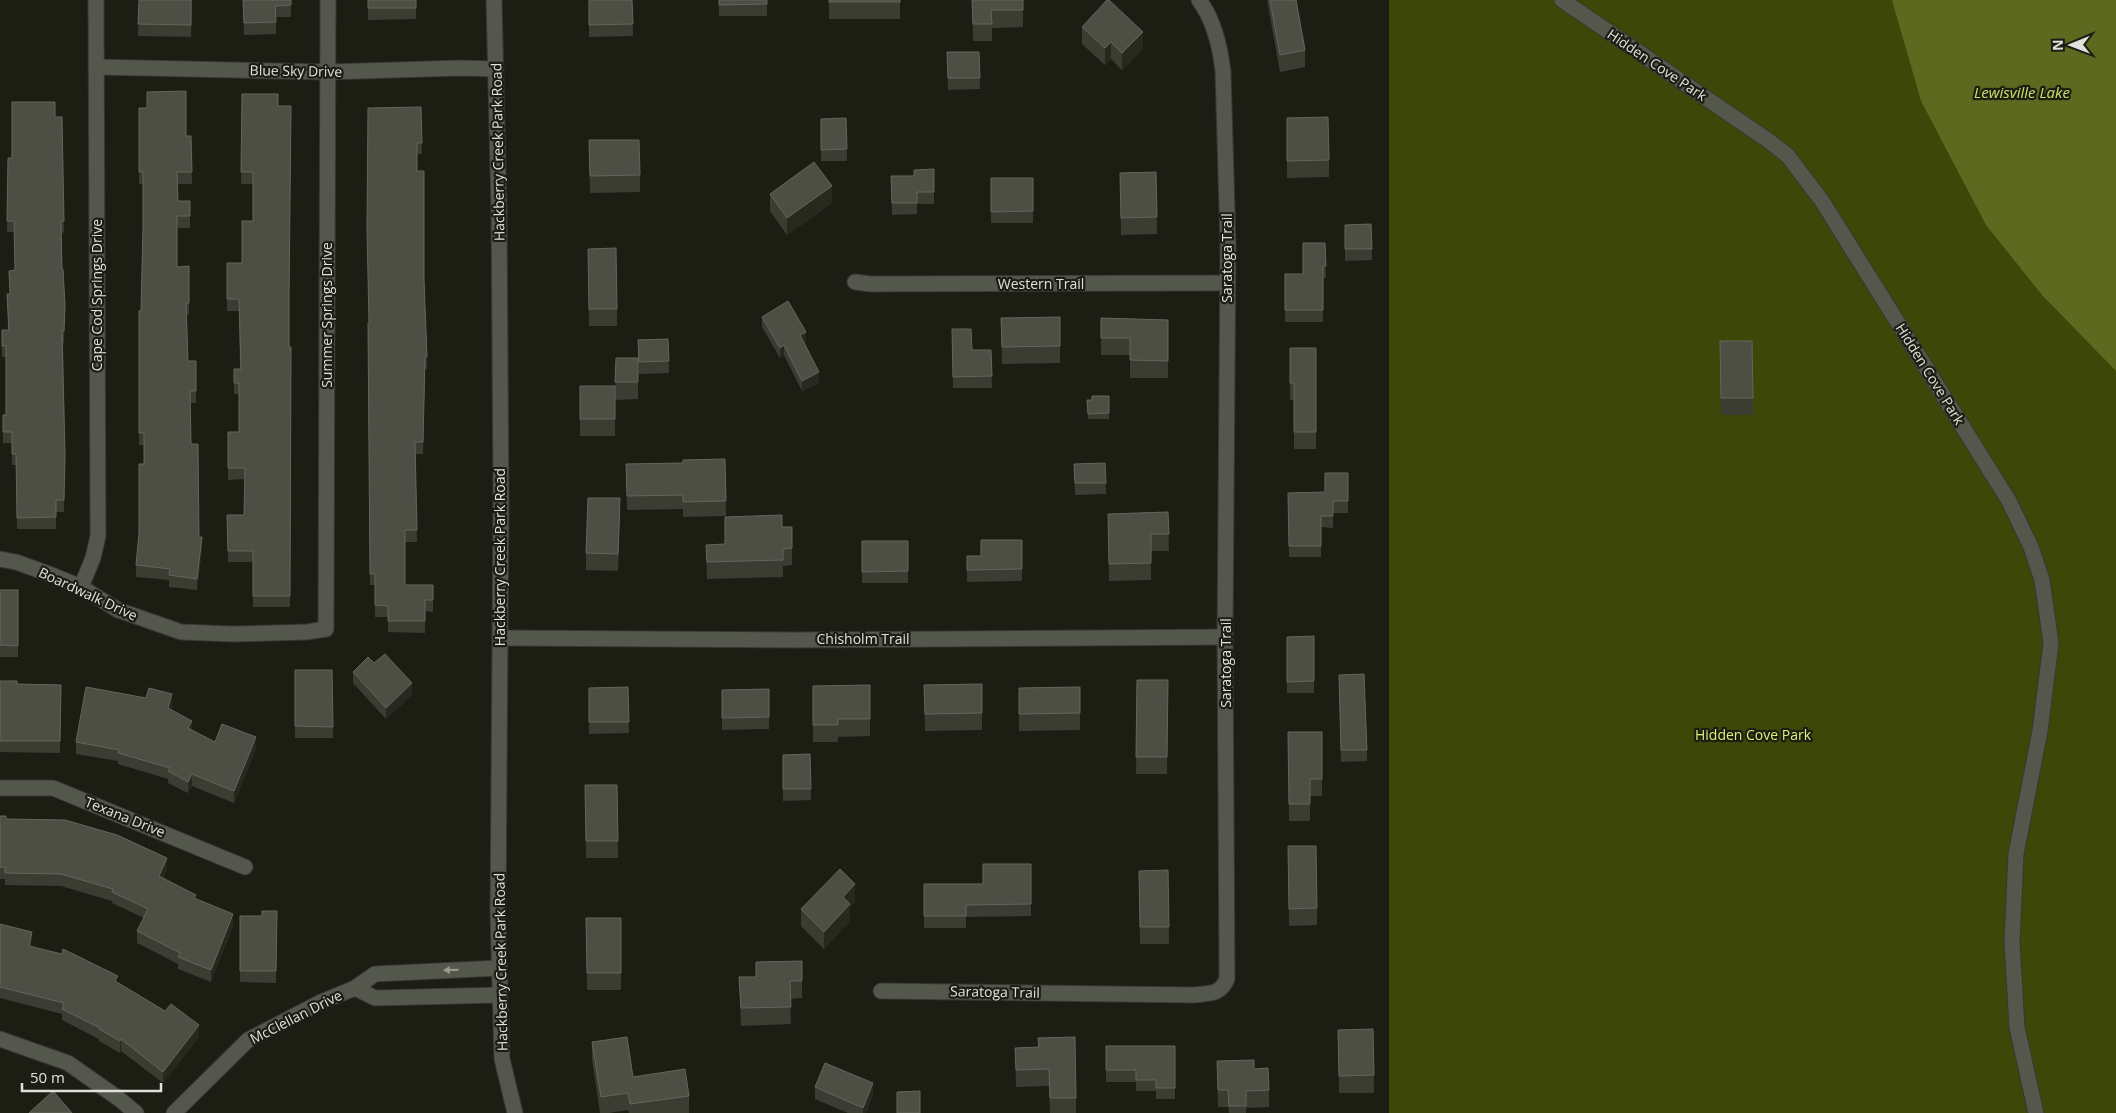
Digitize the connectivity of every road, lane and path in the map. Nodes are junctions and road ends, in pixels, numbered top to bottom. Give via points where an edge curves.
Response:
1 (96, 0) edge
2 (328, 0) edge
3 (494, 0) edge
4 (1199, 0) edge
5 (1562, 0) edge
6 (96, 67) junction
7 (496, 69) junction
8 (328, 72) junction
9 (856, 282) dead end
10 (1226, 283) junction
11 (0, 559) edge
12 (81, 587) junction
13 (326, 629) joint
14 (1226, 637) junction
15 (500, 638) junction
16 (0, 788) edge
17 (245, 866) dead end
18 (499, 968) junction
19 (394, 972) junction
20 (355, 988) junction
21 (881, 991) dead end
22 (500, 995) junction
23 (395, 998) junction
24 (0, 1039) edge
25 (136, 1113) edge
26 (174, 1113) edge
27 (514, 1113) edge
28 (2036, 1113) edge

1 - 6 street, Cape Cod Springs Drive
2 - 8 street, Summer Springs Drive
3 - 7 street, Hackberry Creek Park Road
4 - 10 street, Saratoga Trail via 1209,14 1223,72 1228,246
5 - 28 street, Hidden Cove Park via 1788,156 1822,201 2009,500 2031,547 2042,580 2051,643 2040,731 2016,854 2012,942 2017,1028
6 - 8 street, Blue Sky Drive
6 - 12 street, Cape Cod Springs Drive via 98,536
7 - 8 street, Blue Sky Drive
7 - 15 street, Hackberry Creek Park Road via 500,235
8 - 13 street, Summer Springs Drive
9 - 10 street, Western Trail
10 - 14 street, Saratoga Trail
11 - 12 street, Boardwalk Drive
12 - 13 street, Boardwalk Drive via 118,610 180,632 233,634
14 - 15 street, Chisholm Trail
14 - 21 street, Saratoga Trail via 1229,962 1223,988 1213,993 1194,995
15 - 18 street, Hackberry Creek Park Road
16 - 17 street, Texana Drive via 53,788
18 -> 19 street, McClellan Drive
18 - 22 street, Hackberry Creek Park Road
19 - 20 street, McClellan Drive via 375,974
19 - 23 street
20 - 23 street, McClellan Drive via 375,998
20 - 26 street, McClellan Drive via 248,1040
22 - 23 street, McClellan Drive
22 - 27 street, Hackberry Creek Park Road via 502,1059
24 - 25 street via 68,1063

